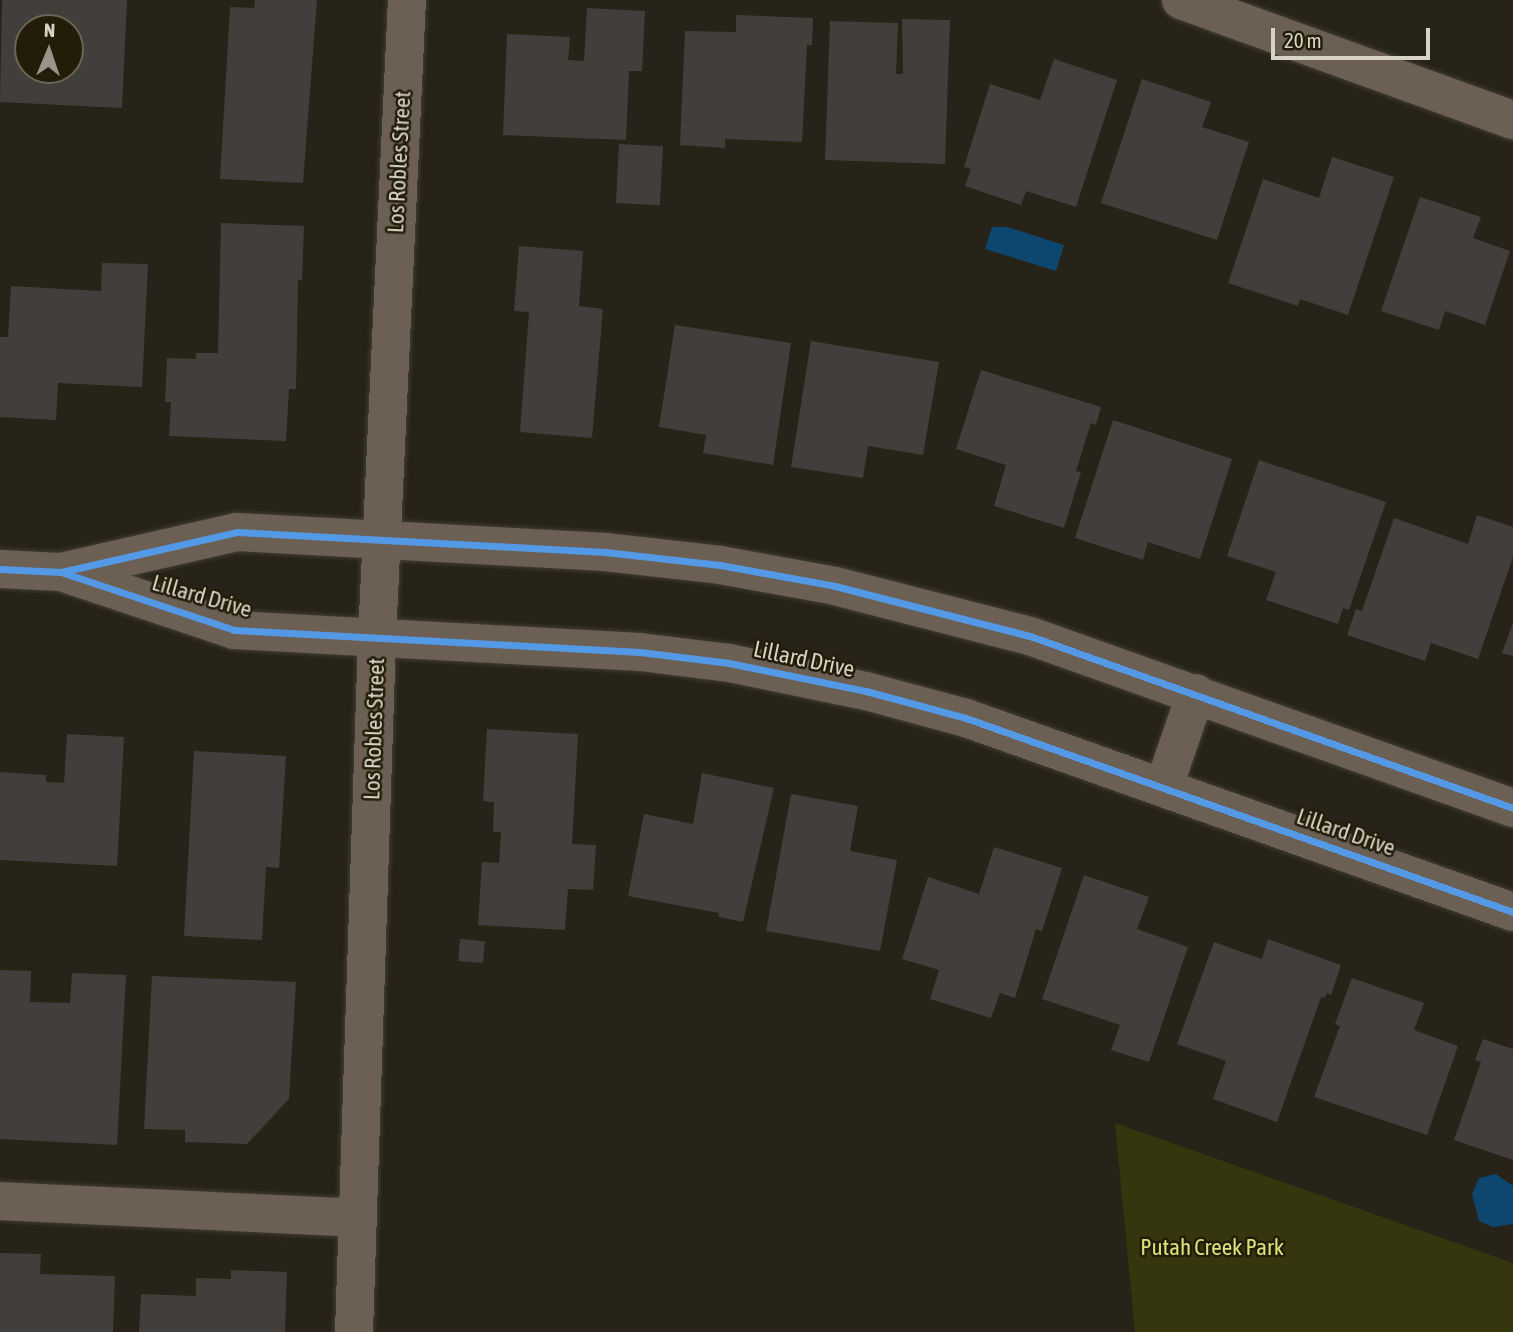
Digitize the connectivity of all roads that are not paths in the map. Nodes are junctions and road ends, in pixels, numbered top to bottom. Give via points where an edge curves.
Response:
1 (407, 0) edge
2 (1181, 0) edge
3 (1513, 120) edge
4 (381, 540) junction
5 (0, 569) edge
6 (61, 572) junction
7 (377, 638) junction
8 (1196, 693) junction
9 (1164, 786) junction
10 (1513, 808) edge
11 (1513, 912) edge
12 (0, 1202) edge
13 (358, 1217) junction
14 (354, 1332) edge

1 - 4 street, Los Robles Street
2 - 3 street
4 - 6 street, Lillard Drive via 237,532
4 - 7 street, Los Robles Street
4 - 8 street, Lillard Drive via 605,552 720,565 835,586 1030,636
5 - 6 street, Lillard Drive
6 - 7 street, Lillard Drive via 234,630
7 - 9 street, Lillard Drive via 640,652 729,663 866,691 966,718
7 - 13 street, Los Robles Street
8 - 9 street
8 - 10 street, Lillard Drive
9 - 11 street, Lillard Drive
12 - 13 street
13 - 14 street, Los Robles Street

